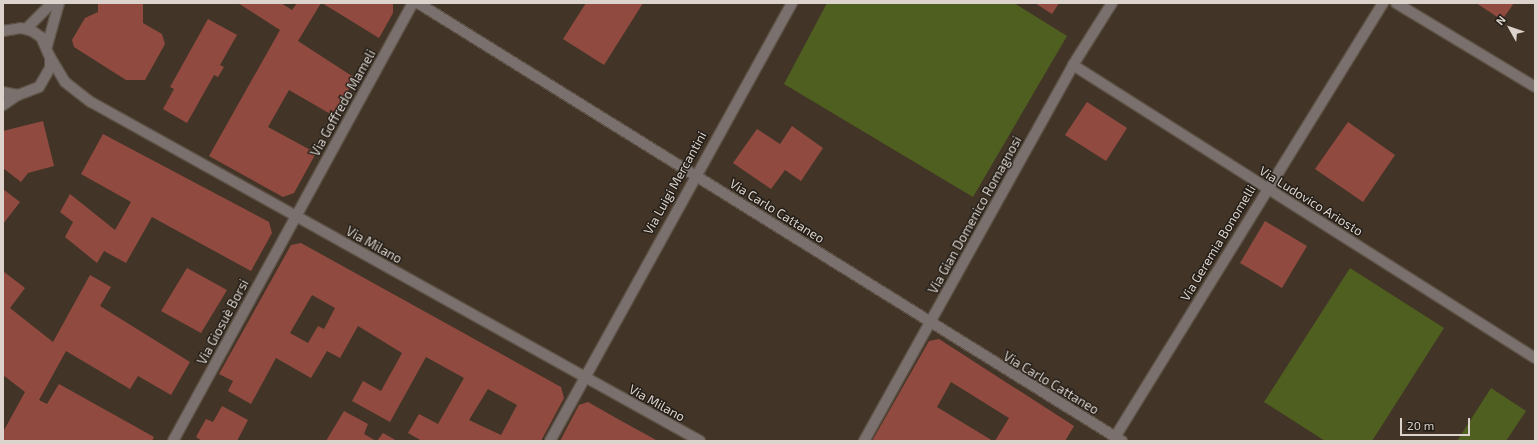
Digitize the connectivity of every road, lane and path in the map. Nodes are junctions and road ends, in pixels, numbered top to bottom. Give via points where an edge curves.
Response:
1 (52, 3) edge
2 (59, 3) edge
3 (414, 3) edge
4 (418, 3) edge
5 (792, 3) edge
6 (1112, 3) edge
7 (1383, 3) edge
8 (1396, 3) edge
9 (26, 29) junction
10 (3, 31) edge
11 (47, 46) junction
12 (50, 57) junction
13 (1072, 66) junction
14 (1535, 87) edge
15 (3, 92) edge
16 (18, 95) junction
17 (3, 105) edge
18 (694, 176) junction
19 (1267, 189) junction
20 (294, 216) junction
21 (931, 323) junction
22 (1535, 358) edge
23 (585, 377) junction
24 (1119, 439) edge
25 (173, 441) edge
26 (550, 441) edge
27 (700, 441) edge
28 (864, 441) edge

1 - 9 street
2 - 11 street
3 - 20 street, Via Goffredo Mameli
4 - 18 street, Via Carlo Cattaneo
5 - 18 street, Via Luigi Mercantini
6 - 13 street, Via Gian Domenico Romagnosi
7 - 19 street, Via Geremia Bonomelli
8 - 14 street
9 - 10 street
9 - 11 street via 41,37
11 - 12 street, Via Milano
12 - 16 street via 50,68 39,87
12 - 20 street, Via Milano via 59,74 84,98
13 - 19 street, Via Ludovico Ariosto
13 - 21 street, Via Gian Domenico Romagnosi
15 - 16 street
16 - 17 street
18 - 21 street, Via Carlo Cattaneo
18 - 23 street, Via Luigi Mercantini
19 - 22 street, Via Ludovico Ariosto
19 - 24 street, Via Geremia Bonomelli
20 - 23 street, Via Milano
20 - 25 street, Via Giosuè Borsi
21 - 24 street, Via Carlo Cattaneo
21 - 28 street, Via Gian Domenico Romagnosi
23 - 26 street, Via Luigi Mercantini
23 - 27 street, Via Milano

